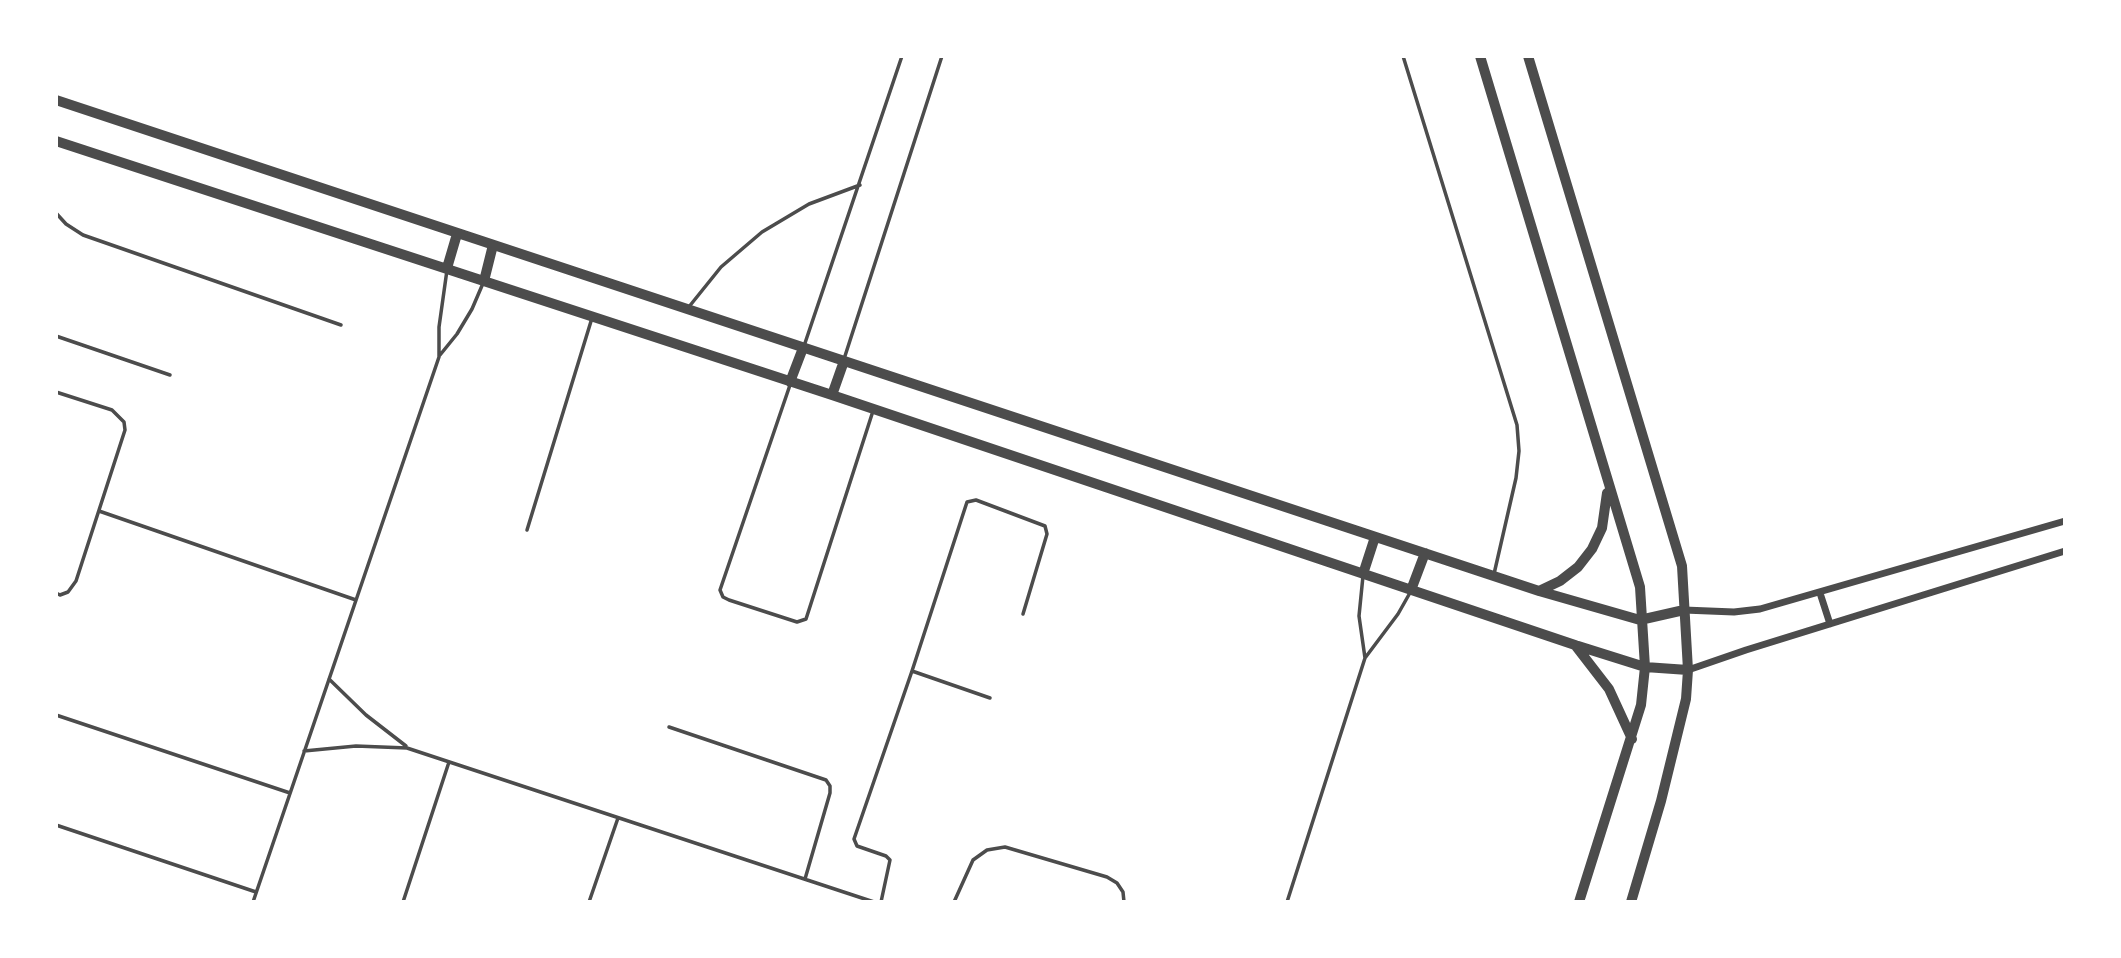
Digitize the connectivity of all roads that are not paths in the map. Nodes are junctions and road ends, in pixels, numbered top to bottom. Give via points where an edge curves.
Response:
1 (902, 56) edge
2 (942, 56) edge
3 (1403, 56) edge
4 (1480, 56) edge
5 (1528, 56) edge
6 (56, 100) edge
7 (56, 141) edge
8 (860, 185) junction
9 (56, 213) edge
10 (457, 234) junction
11 (493, 245) junction
12 (447, 268) junction
13 (484, 281) junction
14 (687, 310) junction
15 (593, 317) junction
16 (341, 325) dead end
17 (56, 336) edge
18 (803, 348) junction
19 (439, 357) junction
20 (844, 360) junction
21 (170, 375) dead end
22 (790, 383) junction
23 (56, 392) edge
24 (832, 395) junction
25 (873, 409) junction
26 (1606, 482) junction
27 (99, 511) junction
28 (2065, 521) edge
29 (527, 530) dead end
30 (1376, 537) junction
31 (2065, 551) edge
32 (1425, 553) junction
33 (1363, 574) junction
34 (1494, 576) junction
35 (1411, 590) junction
36 (1539, 591) junction
37 (56, 593) edge
38 (1821, 593) junction
39 (356, 600) junction
40 (1684, 610) junction
41 (1023, 614) dead end
42 (1640, 620) junction
43 (1830, 624) junction
44 (1575, 645) junction
45 (1365, 658) junction
46 (1646, 667) junction
47 (1688, 670) junction
48 (912, 671) junction
49 (329, 679) junction
50 (989, 698) dead end
51 (56, 715) edge
52 (669, 727) dead end
53 (1632, 739) junction
54 (407, 748) junction
55 (304, 751) junction
56 (449, 762) junction
57 (290, 793) junction
58 (618, 818) junction
59 (56, 825) edge
60 (805, 879) junction
61 (256, 892) junction
62 (253, 902) edge
63 (403, 902) edge
64 (589, 902) edge
65 (874, 902) edge
66 (881, 902) edge
67 (954, 902) edge
68 (1125, 902) edge
69 (1287, 902) edge
70 (1579, 902) edge
71 (1631, 902) edge

1 - 8 lane
2 - 20 lane
3 - 34 lane via 1517,425 1516,478
4 - 26 street
5 - 40 street via 1682,566
6 - 10 street
7 - 12 street
8 - 14 lane via 809,204 762,232 721,267
8 - 18 lane
9 - 16 lane via 83,235
10 - 11 street
10 - 12 street
11 - 13 street
11 - 14 street
12 - 13 street
12 - 19 lane
13 - 15 street
13 - 19 lane via 472,309
14 - 18 street
15 - 22 street
15 - 29 lane
17 - 21 lane
18 - 20 street
18 - 22 street
19 - 39 lane
20 - 24 street
20 - 30 street
22 - 24 street
22 - 25 lane via 720,590 729,600 774,615 800,622 806,619
23 - 27 lane via 112,410 124,422
24 - 25 street
25 - 33 street
26 - 36 street via 1607,506 1592,549 1578,567
26 - 42 street via 1640,587
27 - 37 lane via 76,580 68,592
27 - 39 lane
28 - 38 street
30 - 32 street
30 - 33 street
31 - 43 street
32 - 34 street
32 - 35 street
33 - 35 street
33 - 45 lane via 1360,616
34 - 36 street
35 - 44 street
35 - 45 lane
36 - 42 street
38 - 40 street via 1760,610
38 - 43 street
39 - 49 lane
40 - 42 street
40 - 47 street
41 - 48 lane via 1047,534 1045,526 976,500 967,502
42 - 46 street
43 - 47 street
44 - 46 street
44 - 53 street via 1609,689
45 - 69 lane
46 - 47 street
46 - 53 street
47 - 71 street via 1676,742
48 - 50 lane
48 - 66 lane via 854,839 857,846 890,860
49 - 54 lane
49 - 55 lane
51 - 57 lane
52 - 60 lane via 826,780 830,793
53 - 70 street
54 - 55 lane
54 - 56 lane
55 - 57 lane
56 - 58 lane
56 - 63 lane
57 - 61 lane
58 - 60 lane
58 - 64 lane
59 - 61 lane
60 - 65 lane
61 - 62 lane
67 - 68 lane via 973,860 987,850 1004,847 1107,877 1117,883

